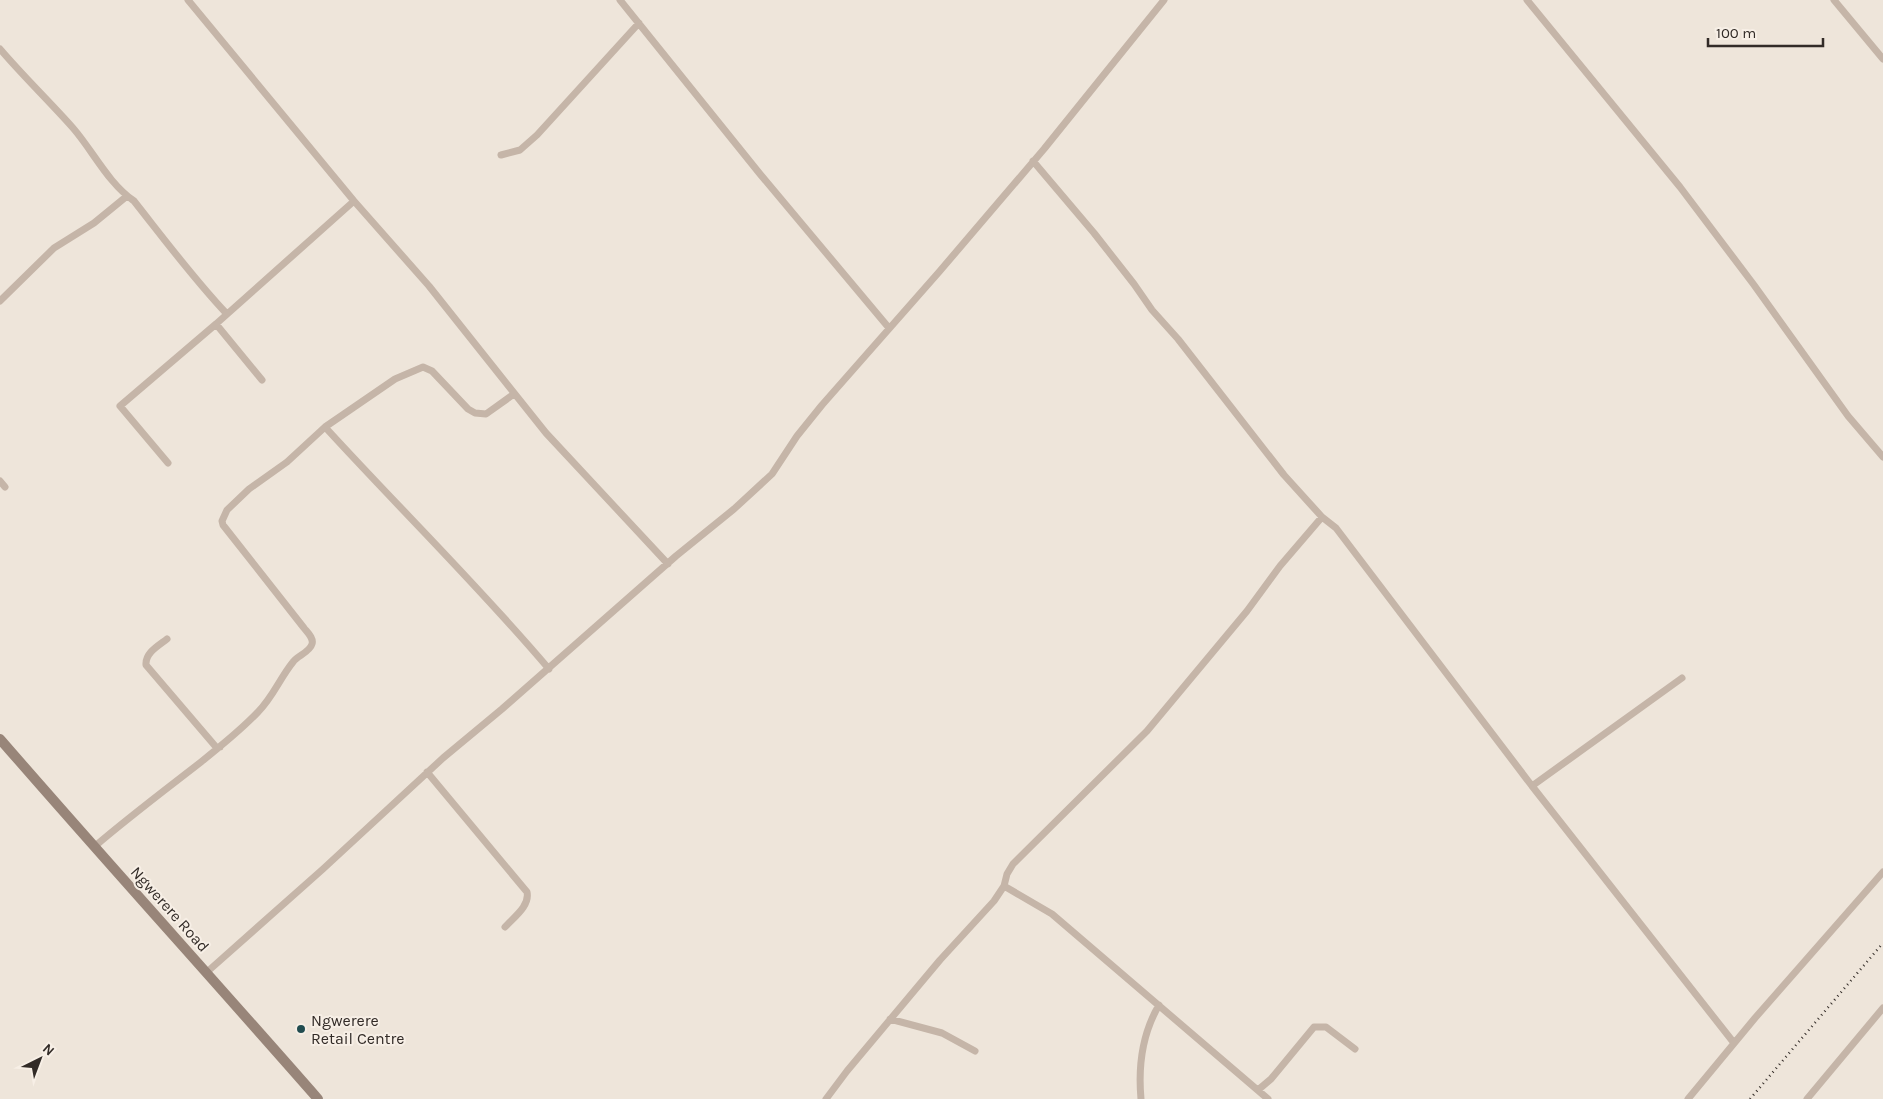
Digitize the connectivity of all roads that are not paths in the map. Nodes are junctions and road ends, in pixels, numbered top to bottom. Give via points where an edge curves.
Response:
1 (188, 0) edge
2 (620, 0) edge
3 (1164, 0) edge
4 (1528, 0) edge
5 (1834, 0) edge
6 (639, 23) junction
7 (0, 49) edge
8 (1883, 59) edge
9 (501, 155) dead end
10 (1033, 161) junction
11 (127, 196) junction
12 (354, 201) junction
13 (0, 302) edge
14 (226, 313) junction
15 (216, 324) junction
16 (889, 328) junction
17 (262, 380) dead end
18 (514, 394) junction
19 (325, 427) junction
20 (1883, 456) edge
21 (168, 462) dead end
22 (1322, 517) junction
23 (668, 564) junction
24 (167, 639) dead end
25 (549, 669) junction
26 (1682, 678) dead end
27 (0, 739) edge
28 (220, 747) junction
29 (428, 772) junction
30 (1532, 786) junction
31 (94, 847) junction
32 (1883, 872) edge
33 (1004, 886) junction
34 (506, 927) dead end
35 (207, 972) junction
36 (1159, 1005) junction
37 (1883, 1008) edge
38 (890, 1019) junction
39 (1734, 1043) junction
40 (1355, 1049) dead end
41 (975, 1050) dead end
42 (1258, 1090) junction
43 (318, 1099) edge
44 (826, 1099) edge
45 (1141, 1099) edge
46 (1268, 1099) edge
47 (1688, 1099) edge
48 (1807, 1099) edge

1 - 12 street
2 - 6 street
3 - 10 street
4 - 20 street via 1680,187 1842,409
5 - 8 street
6 - 9 street via 537,135 520,150
6 - 16 street
7 - 11 street via 73,129
10 - 16 street
10 - 22 street via 1094,233 1284,476
11 - 13 street via 94,223 54,248
11 - 14 street
12 - 14 street
12 - 18 street via 430,286
14 - 15 street
15 - 17 street
15 - 21 street via 120,406
16 - 23 street via 797,436 772,474
18 - 19 street via 486,414 475,413 432,371 422,367 395,379
18 - 23 street
19 - 25 street
19 - 28 street via 287,462 249,488 227,510 222,521 313,643 294,659 259,711
22 - 30 street via 1336,528 1361,559
22 - 33 street via 1147,731 1013,864
23 - 25 street
24 - 28 street via 149,654 146,665 216,747
25 - 29 street
26 - 30 street
27 - 31 main road, Ngwerere Road
28 - 31 street
29 - 34 street via 527,892 527,903
29 - 35 street
30 - 39 street
31 - 35 main road, Ngwerere Road
32 - 39 street
33 - 36 street via 1052,914
33 - 38 street
35 - 43 main road, Ngwerere Road
36 - 42 street
36 - 45 street via 1149,1022 1141,1055
37 - 48 street
38 - 41 street via 942,1033
38 - 44 street
39 - 47 street
40 - 42 street via 1326,1027 1314,1028 1271,1080
42 - 46 street

